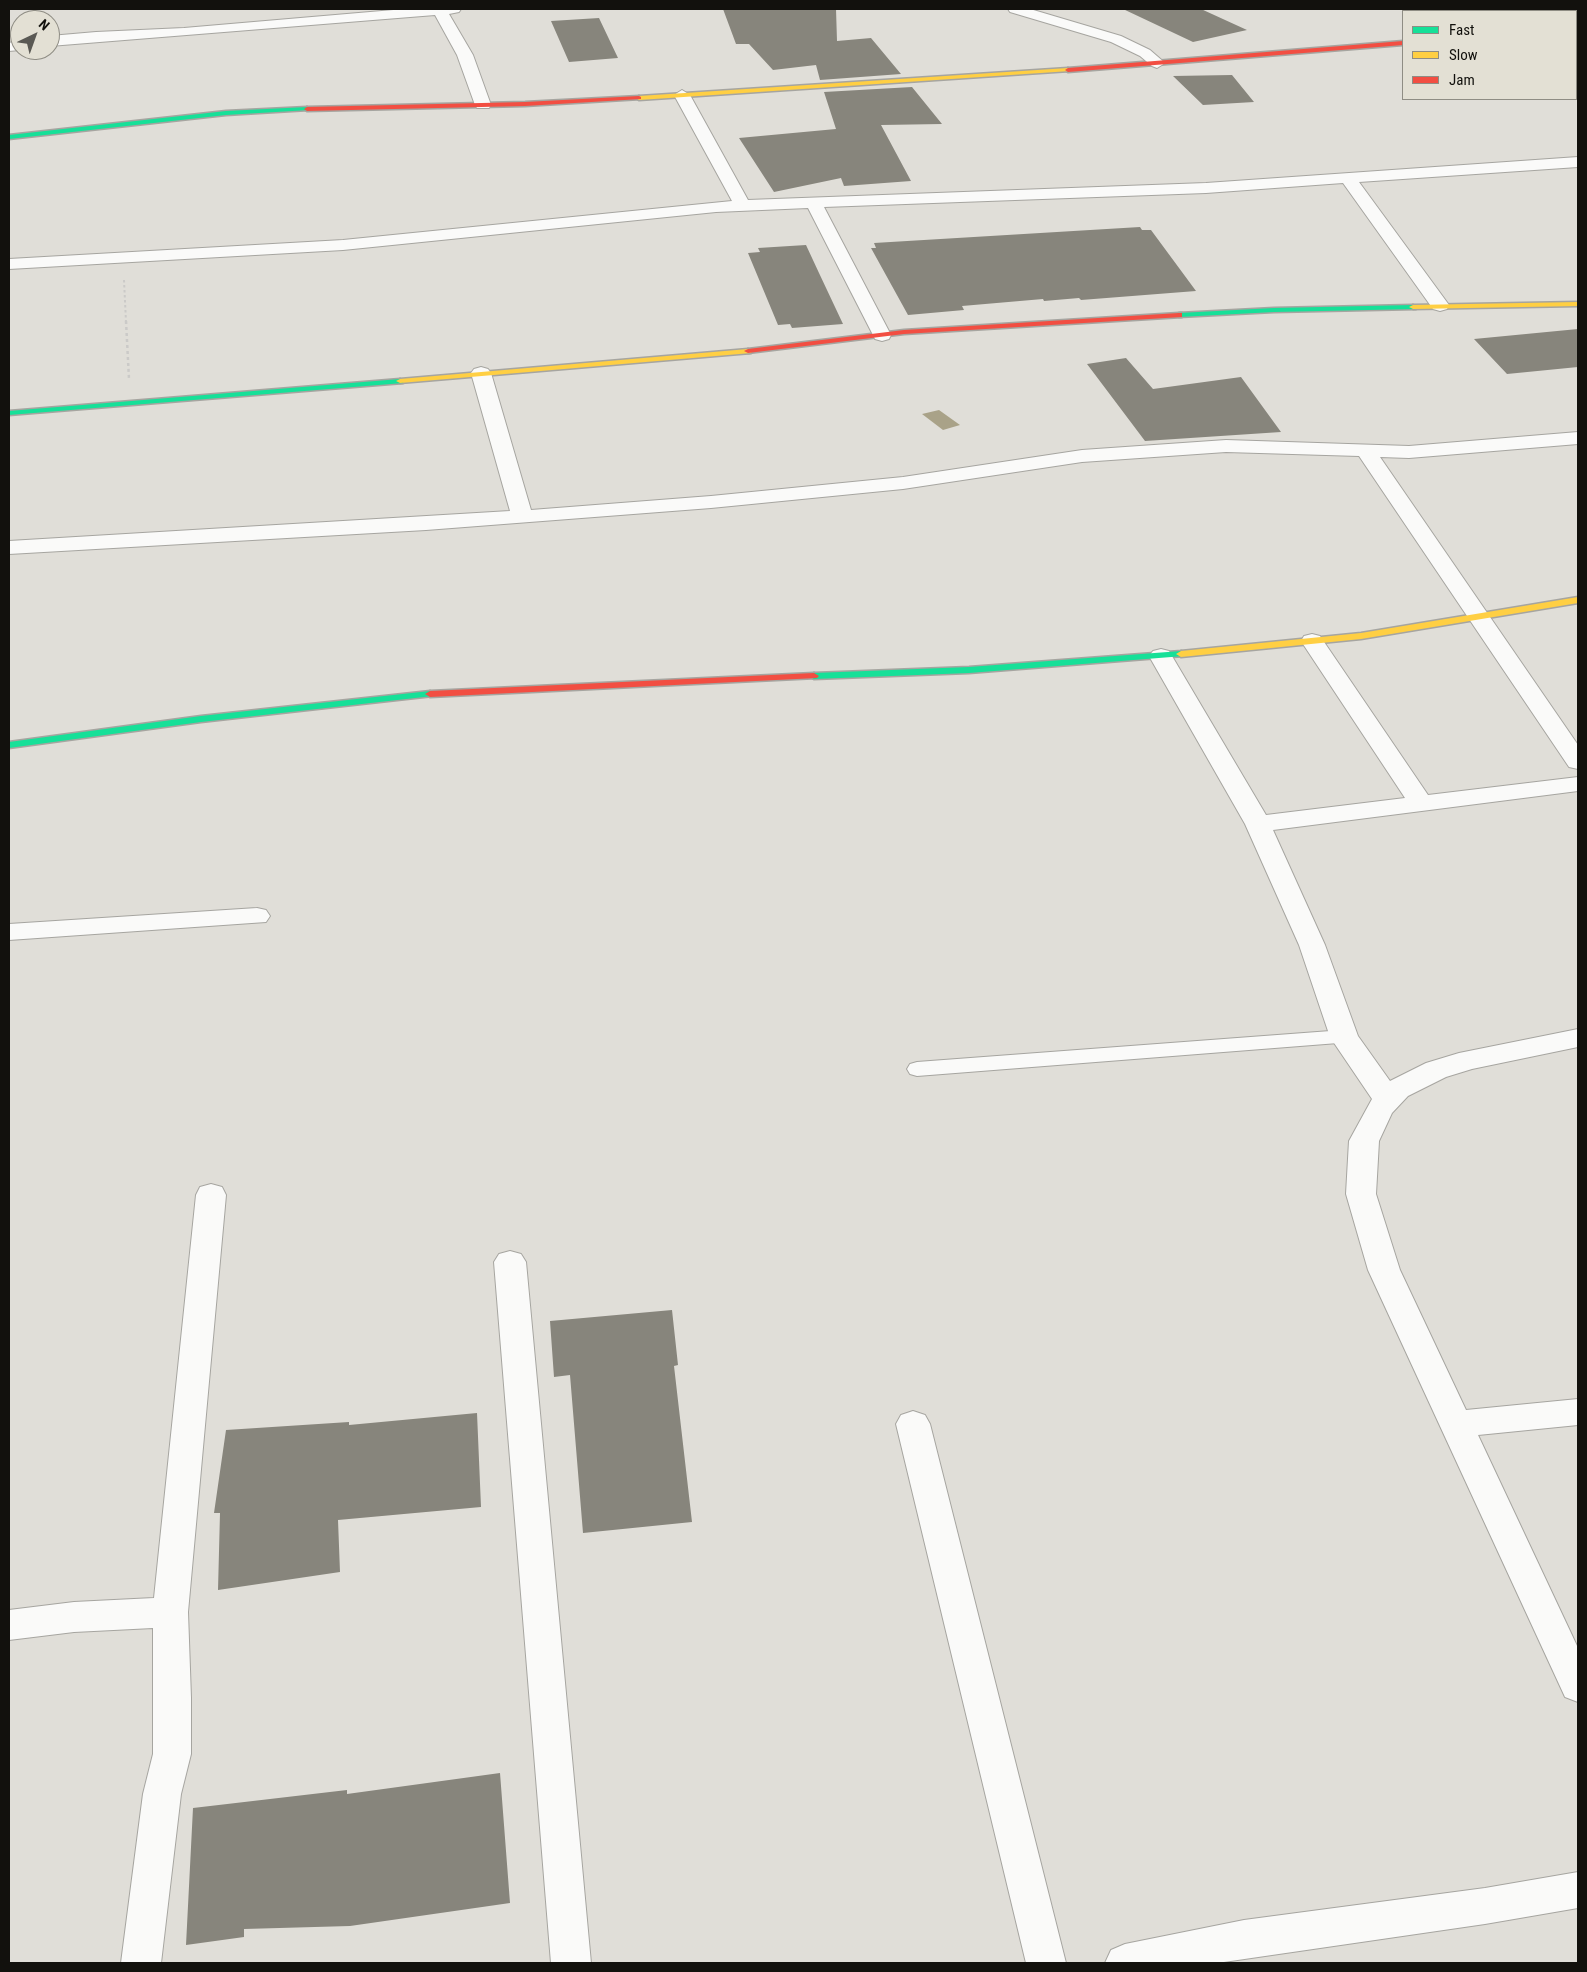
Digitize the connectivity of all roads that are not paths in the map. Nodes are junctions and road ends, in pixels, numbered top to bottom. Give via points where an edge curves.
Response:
1 (1015, 9) edge
2 (447, 10) edge
3 (60, 41) edge
4 (1402, 43) edge
5 (1157, 62) junction
6 (682, 95) junction
7 (483, 105) junction
8 (9, 137) edge
9 (1570, 167) edge
10 (1347, 177) junction
11 (813, 202) junction
12 (743, 206) junction
13 (9, 264) edge
14 (1578, 304) edge
15 (1440, 305) junction
16 (882, 335) junction
17 (481, 373) junction
18 (9, 413) edge
19 (1578, 438) edge
20 (1366, 452) junction
21 (522, 516) junction
22 (9, 548) edge
23 (1578, 600) edge
24 (1476, 615) junction
25 (1312, 641) junction
26 (1161, 656) junction
27 (9, 745) edge
28 (1578, 762) edge
29 (1578, 784) edge
30 (1421, 804) junction
31 (1258, 824) junction
32 (257, 916) dead end
33 (9, 932) edge
34 (1344, 1037) junction
35 (1578, 1038) edge
36 (917, 1069) dead end
37 (1388, 1100) junction
38 (211, 1195) dead end
39 (510, 1262) dead end
40 (1578, 1412) edge
41 (913, 1424) dead end
42 (1455, 1424) junction
43 (170, 1612) junction
44 (9, 1625) edge
45 (1578, 1686) edge
46 (1578, 1890) edge
47 (141, 1963) edge
48 (570, 1963) edge
49 (1046, 1963) edge
50 (1125, 1963) edge

1 - 5 street via 1116,40
2 - 3 street
2 - 7 street
4 - 5 street
5 - 6 street
6 - 7 street
6 - 12 street
7 - 8 street via 354,106 226,113
9 - 10 street
10 - 11 street via 1206,188
10 - 15 street
11 - 12 street
11 - 16 street
12 - 13 street via 352,244
14 - 15 street
15 - 16 street via 1168,315
16 - 17 street via 715,355
17 - 18 street
17 - 21 street
19 - 20 street via 1475,448
20 - 21 street via 1226,446 1091,456 869,486
20 - 24 street
21 - 22 street
23 - 24 street
24 - 25 street via 1361,636
24 - 28 street
25 - 26 street
25 - 30 street
26 - 27 street via 969,670 452,691
26 - 31 street
29 - 30 street
30 - 31 street
31 - 34 street via 1312,945
32 - 33 street
34 - 36 lane
34 - 37 street
35 - 37 street via 1436,1070 1398,1090
37 - 42 street via 1380,1108 1364,1141 1361,1194 1384,1270
38 - 43 street
39 - 48 street
40 - 42 street
41 - 49 street
42 - 45 street
43 - 44 street via 74,1617
43 - 47 street via 172,1754 162,1794
46 - 50 street via 1244,1939

